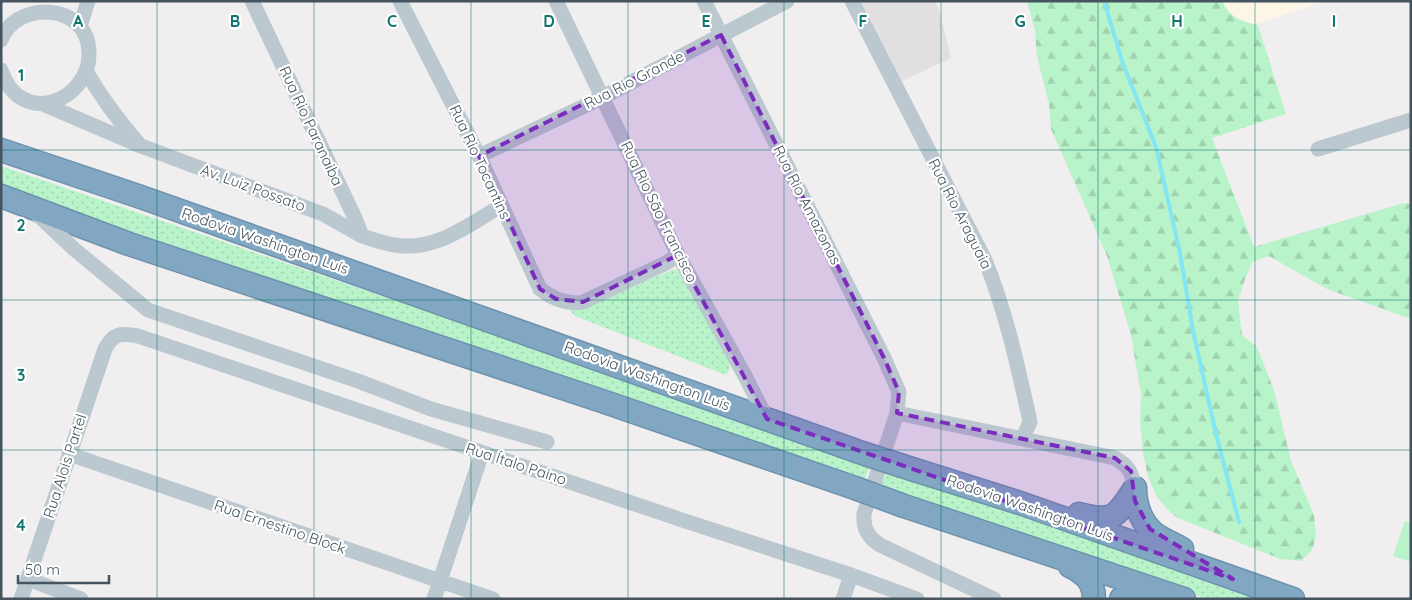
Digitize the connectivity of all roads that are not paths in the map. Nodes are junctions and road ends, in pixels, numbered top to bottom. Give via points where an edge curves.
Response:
1 (88, 1) edge
2 (252, 1) edge
3 (400, 1) edge
4 (556, 1) edge
5 (704, 1) edge
6 (787, 1) edge
7 (852, 1) edge
8 (24, 8) edge
9 (80, 26) junction
10 (721, 36) junction
11 (2, 37) edge
12 (1, 70) edge
13 (86, 71) junction
14 (1, 92) edge
15 (602, 96) junction
16 (18, 97) junction
17 (43, 104) junction
18 (1411, 120) edge
19 (141, 146) junction
20 (1318, 149) dead end
21 (1, 150) edge
22 (479, 156) junction
23 (1, 196) edge
24 (26, 204) junction
25 (501, 206) junction
26 (362, 236) junction
27 (678, 255) junction
28 (115, 336) joint
29 (897, 413) junction
30 (767, 420) junction
31 (1023, 438) junction
32 (547, 442) dead end
33 (482, 453) junction
34 (69, 454) junction
35 (1136, 488) junction
36 (1020, 503) junction
37 (1008, 541) junction
38 (851, 575) junction
39 (28, 579) junction
40 (1233, 579) junction
41 (440, 582) junction
42 (21, 599) edge
43 (81, 599) edge
44 (434, 599) edge
45 (492, 599) edge
46 (843, 599) edge
47 (917, 599) edge
48 (994, 599) edge
49 (1094, 599) edge
50 (1121, 599) edge
51 (1165, 599) edge
52 (1184, 599) edge
53 (1293, 599) edge

1 - 9 street
2 - 26 street, Rua Rio Paranaiba
3 - 22 street, Rua Rio Tocantins
4 - 15 street, Rua Rio São Francisco
5 - 10 street, Rua Rio Amazonas
6 - 10 street, Rua Rio Grande
7 - 31 street, Rua Rio Araguaia via 998,292 1030,422
8 - 9 street via 48,8 66,14
8 - 11 street
9 - 13 street via 88,43
10 - 15 street, Rua Rio Grande
10 - 29 street, Rua Rio Amazonas via 884,358 899,392
12 - 16 street
13 - 17 street via 69,93
13 - 19 street via 101,97
14 - 16 street, Av. Luiz Possato
15 - 22 street, Rua Rio Grande
15 - 27 street, Rua Rio São Francisco
16 - 17 street, Av. Luiz Possato
17 - 19 street, Av. Luiz Possato
18 - 20 street
19 - 26 street, Av. Luiz Possato via 323,214
21 - 30 highway, Rodovia Washington Luís
22 - 25 street, Rua Rio Tocantins
23 - 24 highway
24 - 32 street via 148,310 431,409
24 - 37 highway, bridge via 129,244 602,401
25 - 26 street via 442,240 417,246 396,246
25 - 27 street, Rua Rio Tocantins via 540,289 556,299 575,303 606,292
27 - 30 street, Rua Rio São Francisco
28 - 33 street, Rua Ítalo Paino via 138,336
28 - 34 street, Rua Alois Partel via 104,349
29 - 31 street
29 - 48 street, Rua Rio Amazonas via 864,514 866,532 872,540
30 - 36 highway, Rodovia Washington Luís, bridge
31 - 35 street via 1115,458 1131,471
33 - 38 street, Rua Ítalo Paino
33 - 41 street
34 - 39 street, Rua Alois Partel
34 - 41 street, Rua Ernestino Block
35 - 36 highway via 1115,515 1103,519 1057,507
35 - 40 highway via 1135,501 1150,529
36 - 40 highway, Rodovia Washington Luís
37 - 49 highway via 1072,567 1087,577
37 - 52 highway
38 - 46 street
38 - 47 street, Rua Ítalo Paino
39 - 42 street, Rua Alois Partel
39 - 43 street
40 - 53 highway, Rodovia Washington Luís
41 - 44 street
41 - 45 street, Rua Ernestino Block
50 - 51 highway via 1141,596

